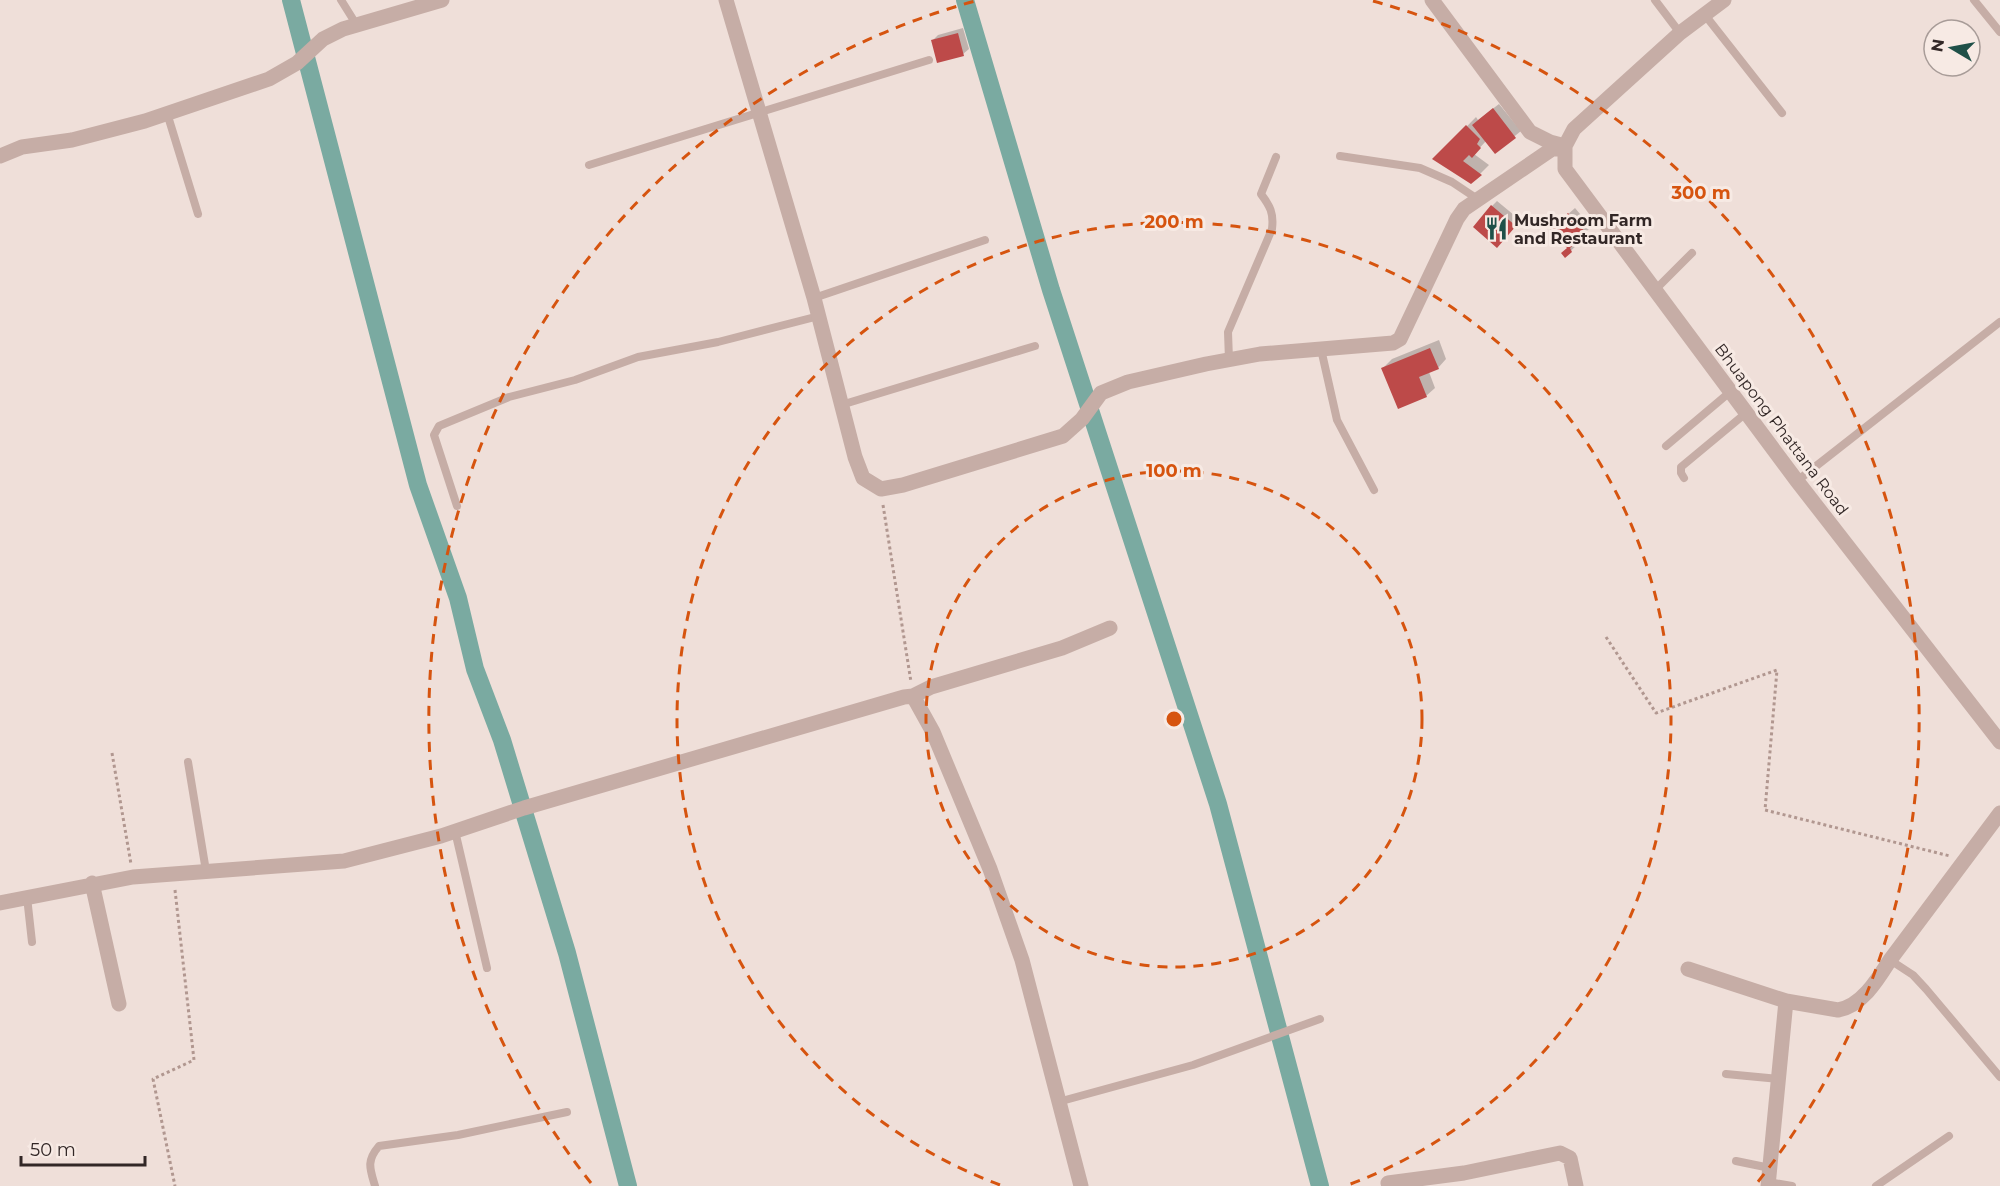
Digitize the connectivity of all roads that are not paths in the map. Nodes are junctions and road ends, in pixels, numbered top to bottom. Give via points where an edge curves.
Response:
1 (342, 0) edge
2 (442, 0) edge
3 (726, 0) edge
4 (1432, 0) edge
5 (1655, 0) edge
6 (1724, 0) edge
7 (1974, 0) edge
8 (1705, 15) junction
9 (356, 24) junction
10 (2000, 32) edge
11 (1680, 33) junction
12 (928, 60) dead end
13 (760, 111) junction
14 (167, 113) junction
15 (1782, 113) dead end
16 (1565, 147) junction
17 (0, 156) edge
18 (1340, 156) dead end
19 (1276, 157) dead end
20 (589, 165) dead end
21 (1479, 200) junction
22 (198, 214) dead end
23 (985, 240) dead end
24 (1692, 253) dead end
25 (1656, 289) junction
26 (814, 298) junction
27 (819, 316) junction
28 (2000, 322) edge
29 (1035, 346) dead end
30 (1321, 349) junction
31 (1229, 360) junction
32 (1731, 392) junction
33 (841, 405) junction
34 (1746, 413) junction
35 (1666, 446) dead end
36 (1684, 478) dead end
37 (1797, 481) junction
38 (1374, 490) dead end
39 (457, 506) dead end
40 (1110, 628) dead end
41 (913, 696) junction
42 (2000, 742) edge
43 (188, 762) dead end
44 (2000, 813) edge
45 (455, 831) junction
46 (206, 871) junction
47 (92, 883) junction
48 (27, 897) junction
49 (0, 903) edge
50 (32, 942) dead end
51 (1890, 960) junction
52 (487, 968) dead end
53 (1688, 969) dead end
54 (1786, 1001) junction
55 (119, 1004) dead end
56 (1320, 1019) dead end
57 (1725, 1074) dead end
58 (2000, 1077) edge
59 (1779, 1079) junction
60 (1058, 1102) junction
61 (567, 1112) dead end
62 (1948, 1136) dead end
63 (1736, 1161) dead end
64 (1769, 1179) edge
65 (1388, 1183) dead end
66 (375, 1186) edge
67 (1081, 1186) edge
68 (1576, 1186) edge
69 (1792, 1186) edge
70 (1876, 1186) edge

1 - 9 lane
2 - 9 street
3 - 13 street
4 - 16 street via 1530,132
5 - 11 lane
6 - 8 street
7 - 10 lane
8 - 11 street
8 - 15 lane
9 - 14 street via 323,39 297,63 269,79
11 - 16 street via 1574,129
12 - 13 lane
13 - 20 lane
13 - 26 street
14 - 17 street via 72,140 22,147
14 - 22 lane
16 - 21 street via 1552,149
16 - 25 street, Bhuapong Phattana Road via 1565,169
18 - 21 lane via 1420,168
19 - 31 lane via 1261,194 1274,216 1272,229 1228,332
21 - 30 street via 1457,219 1400,339 1393,344
23 - 26 lane
24 - 25 lane
25 - 32 street, Bhuapong Phattana Road
26 - 27 street
27 - 33 street
27 - 39 lane via 718,342 638,357 575,380 509,397 440,426 434,435
28 - 37 lane
29 - 33 lane
30 - 31 street
30 - 38 lane via 1337,420
31 - 33 street via 1128,382 1101,393 1064,436 880,489 863,478
32 - 34 street, Bhuapong Phattana Road
32 - 35 lane
34 - 36 lane via 1681,467
34 - 37 street, Bhuapong Phattana Road
37 - 42 street, Bhuapong Phattana Road
40 - 41 street via 1062,648 931,687
41 - 45 street
41 - 60 street via 933,732 990,869 1022,960
43 - 46 lane
44 - 51 street
45 - 46 street via 344,861
45 - 52 lane
46 - 47 street
47 - 48 street
47 - 55 street
48 - 49 street
48 - 50 lane
51 - 54 street via 1874,985 1846,1009
51 - 58 lane via 1913,975
53 - 54 street
54 - 59 street
56 - 60 lane via 1193,1065
57 - 59 lane
59 - 64 street
60 - 67 street
61 - 66 lane via 458,1135 379,1146 371,1156
62 - 70 lane
63 - 64 lane
64 - 69 lane
65 - 68 street via 1560,1154 1570,1158

